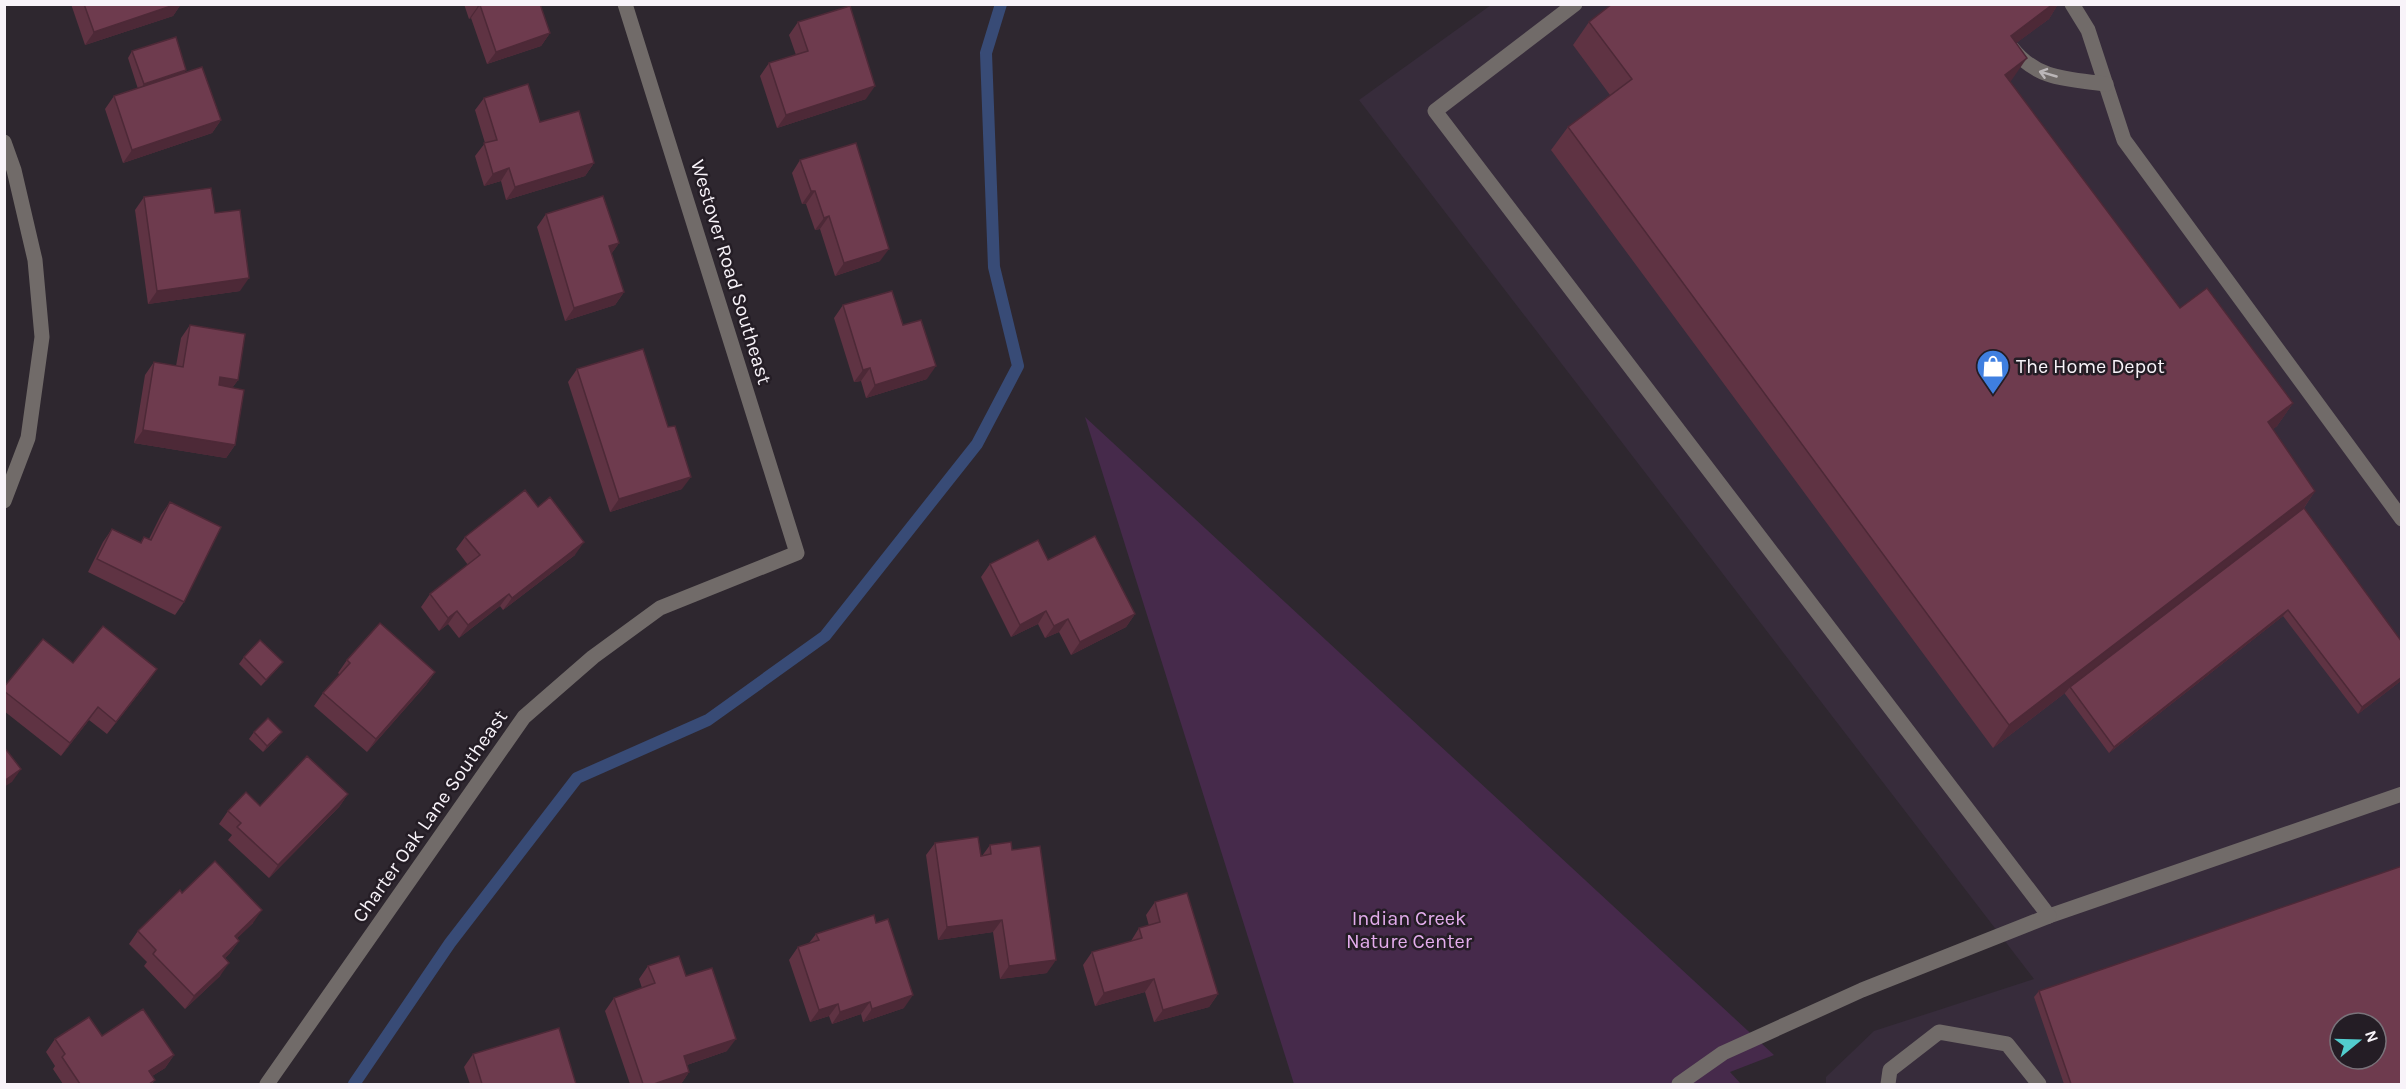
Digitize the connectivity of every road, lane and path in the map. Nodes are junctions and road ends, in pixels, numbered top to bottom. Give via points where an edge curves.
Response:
1 (625, 4) edge
2 (1575, 4) edge
3 (2072, 4) edge
4 (2000, 31) edge
5 (2106, 84) junction
6 (4, 142) edge
7 (4, 501) edge
8 (2402, 519) edge
9 (797, 553) joint
10 (2402, 794) edge
11 (2049, 916) junction
12 (267, 1084) edge
13 (1679, 1084) edge
14 (1888, 1084) edge
15 (2039, 1084) edge

1 - 9 street, Westover Road Southeast
2 - 11 street via 1435,111
3 - 5 street via 2088,30
5 -> 4 street via 2043,75 2020,58
5 - 8 street via 2124,140
6 - 7 street via 35,260 42,337 28,438
9 - 12 street, Charter Oak Lane Southeast via 660,608 593,657 524,717
10 - 11 street
11 - 13 street via 1862,990 1723,1053
14 - 15 street via 1890,1070 1939,1032 2007,1044

